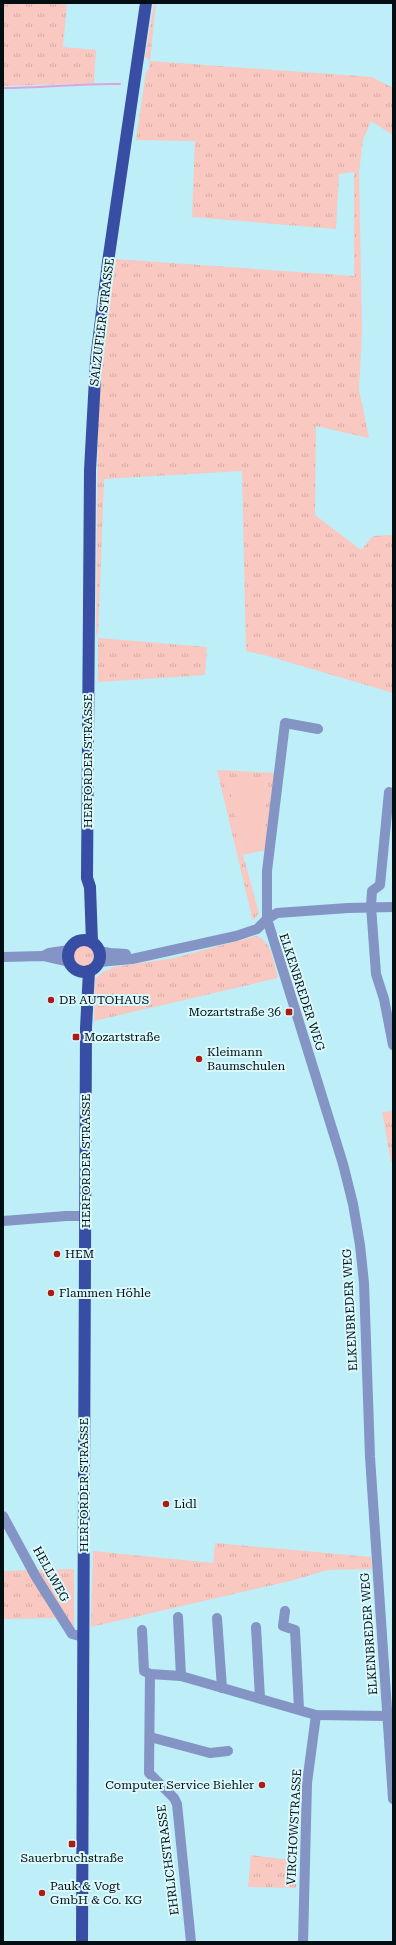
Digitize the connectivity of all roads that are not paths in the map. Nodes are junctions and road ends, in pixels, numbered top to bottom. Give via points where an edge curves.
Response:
1 (146, 3) edge
2 (89, 644) joint
3 (318, 729) dead end
4 (389, 792) dead end
5 (371, 906) junction
6 (393, 907) edge
7 (266, 919) junction
8 (93, 949) junction
9 (3, 957) edge
10 (72, 961) junction
11 (90, 971) junction
12 (86, 1028) junction
13 (393, 1045) edge
14 (86, 1216) junction
15 (3, 1221) edge
16 (3, 1516) edge
17 (285, 1611) dead end
18 (178, 1617) dead end
19 (217, 1618) dead end
20 (256, 1626) dead end
21 (142, 1630) dead end
22 (83, 1637) junction
23 (150, 1674) junction
24 (181, 1676) junction
25 (222, 1688) junction
26 (260, 1698) junction
27 (299, 1709) junction
28 (316, 1714) junction
29 (388, 1716) junction
30 (391, 1729) edge
31 (150, 1737) junction
32 (228, 1751) dead end
33 (393, 1799) edge
34 (82, 1942) edge
35 (191, 1942) edge
36 (303, 1942) edge

1 - 2 main road, SALZUFLER STRASSE via 96,360 90,470
2 - 8 main road, HERFORDER STRASSE via 87,878 90,887
3 - 7 street, ELKENBREDER WEG via 286,723 267,871
4 - 5 street via 380,885 372,891
5 - 6 street
5 - 7 street via 277,913
5 - 13 street via 376,974
7 - 8 street via 257,929 236,936 140,957
7 - 29 street, ELKENBREDER WEG via 343,1164 360,1245 364,1284 370,1457
8 - 10 main road via 72,946
8 - 11 main road
9 - 10 street via 43,956 49,953
10 - 11 main road
10 - 12 main road, HERFORDER STRASSE via 83,997
11 - 12 main road, HERFORDER STRASSE
12 - 14 main road, HERFORDER STRASSE
14 - 15 street
14 - 22 main road, HERFORDER STRASSE
16 - 22 street, HELLWEG via 56,1611 72,1634
17 - 27 street via 283,1626 295,1630
18 - 24 street
19 - 25 street
20 - 26 street
21 - 23 street via 144,1671
22 - 34 main road, HERFORDER STRASSE
23 - 24 street
23 - 31 street, EHRLICHSTRASSE
24 - 25 street
25 - 26 street
26 - 27 street
27 - 28 street
28 - 29 street
28 - 36 street, VIRCHOWSTRASSE via 308,1783
29 - 30 street, ELKENBREDER WEG
30 - 33 street, ELKENBREDER WEG
31 - 32 street via 210,1753
31 - 35 street, EHRLICHSTRASSE via 149,1773 177,1804

